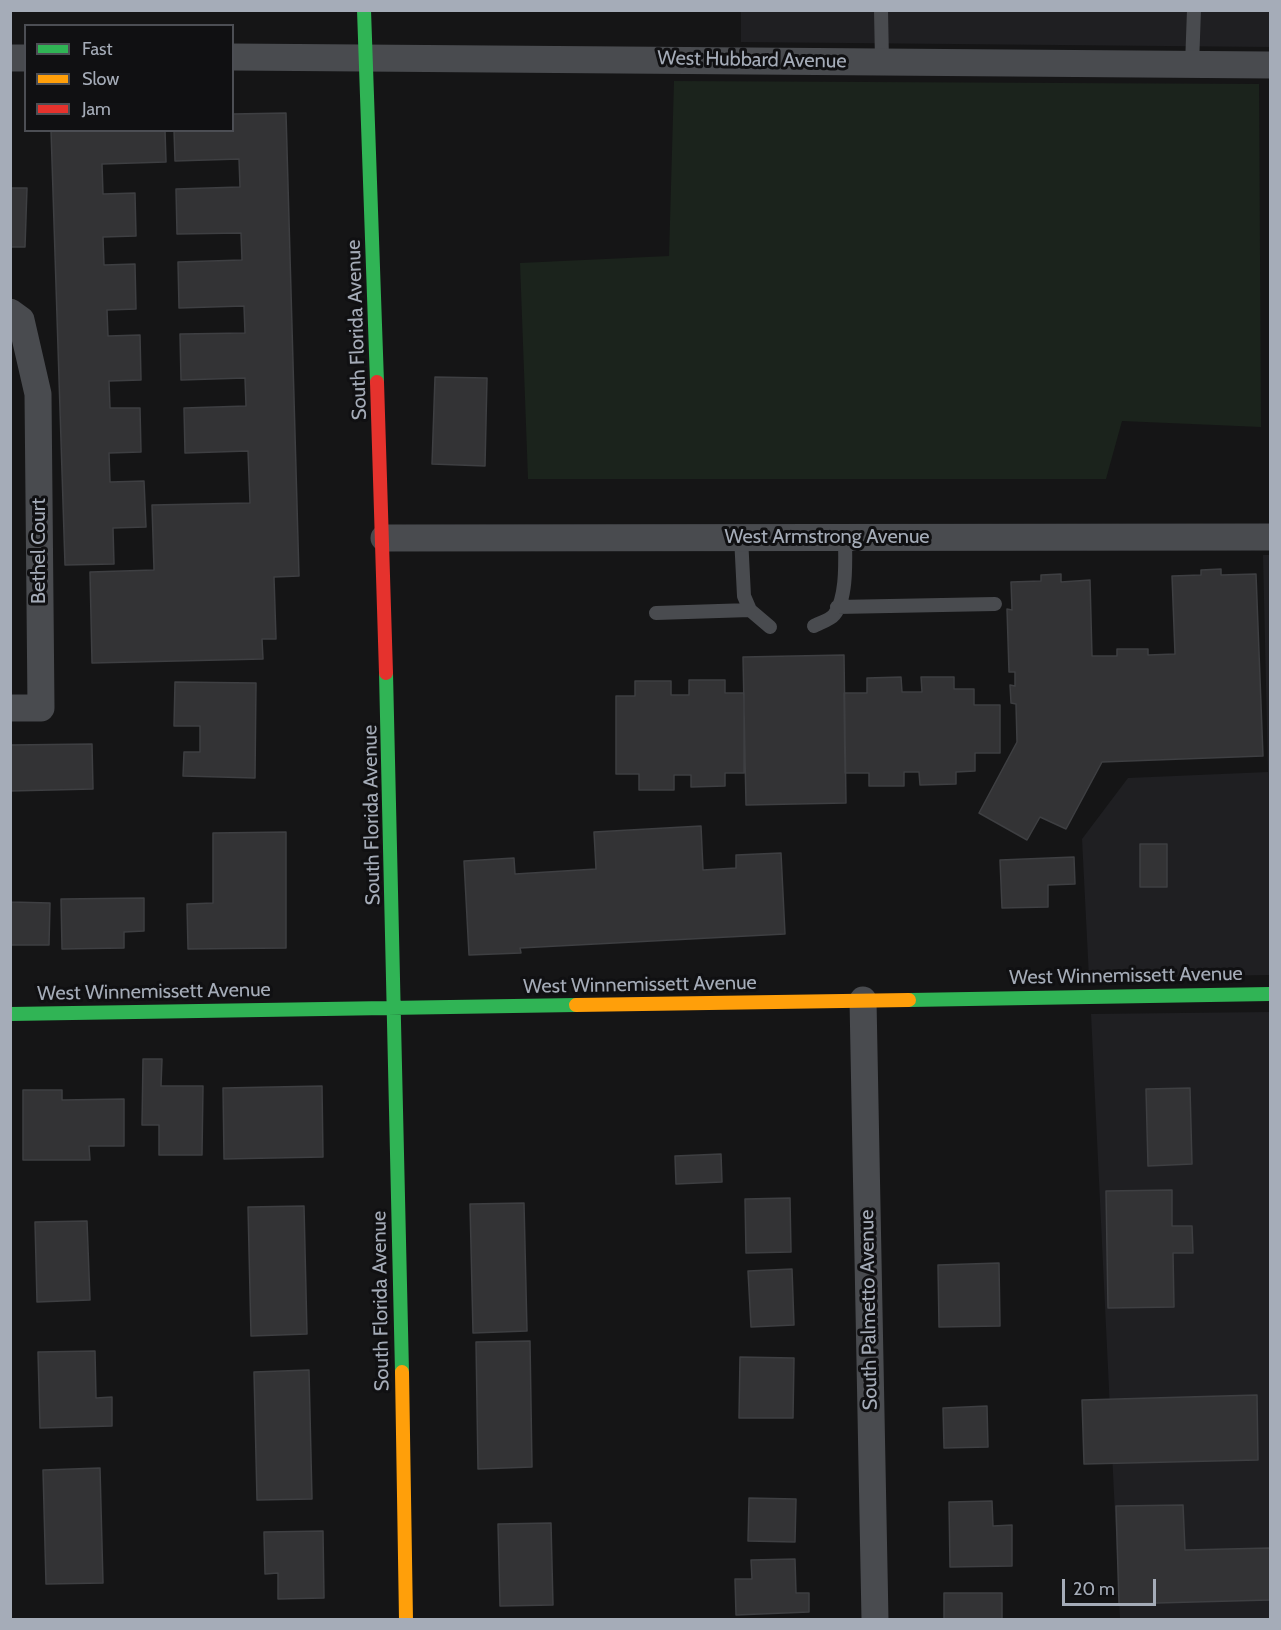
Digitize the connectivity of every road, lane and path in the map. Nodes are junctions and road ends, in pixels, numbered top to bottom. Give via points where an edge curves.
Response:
1 (364, 10) edge
2 (881, 10) edge
3 (1194, 10) edge
4 (366, 56) junction
5 (234, 57) edge
6 (882, 61) junction
7 (1192, 65) junction
8 (1270, 65) edge
9 (10, 312) edge
10 (845, 536) junction
11 (741, 537) junction
12 (1270, 537) edge
13 (384, 538) junction
14 (995, 604) dead end
15 (837, 607) junction
16 (750, 610) junction
17 (656, 613) dead end
18 (814, 626) dead end
19 (770, 627) dead end
20 (10, 708) edge
21 (1270, 994) edge
22 (863, 1000) junction
23 (396, 1009) junction
24 (10, 1014) edge
25 (406, 1620) edge
26 (875, 1620) edge

1 - 4 street, South Florida Avenue
2 - 6 lane
3 - 7 lane
4 - 5 street, West Hubbard Avenue
4 - 6 street, West Hubbard Avenue
4 - 13 street, South Florida Avenue
6 - 7 street, West Hubbard Avenue
7 - 8 street, West Hubbard Avenue
9 - 20 street, Bethel Court via 21,320 38,394 41,708
10 - 11 street, West Armstrong Avenue
10 - 12 street, West Armstrong Avenue
10 - 15 lane via 845,566
11 - 13 street, West Armstrong Avenue
11 - 16 lane via 742,586
13 - 23 street, South Florida Avenue
14 - 15 lane
15 - 18 lane via 834,615
16 - 17 lane
16 - 19 lane
21 - 22 street, West Winnemissett Avenue
22 - 23 street, West Winnemissett Avenue
22 - 26 street, South Palmetto Avenue
23 - 24 street, West Winnemissett Avenue
23 - 25 street, South Florida Avenue

